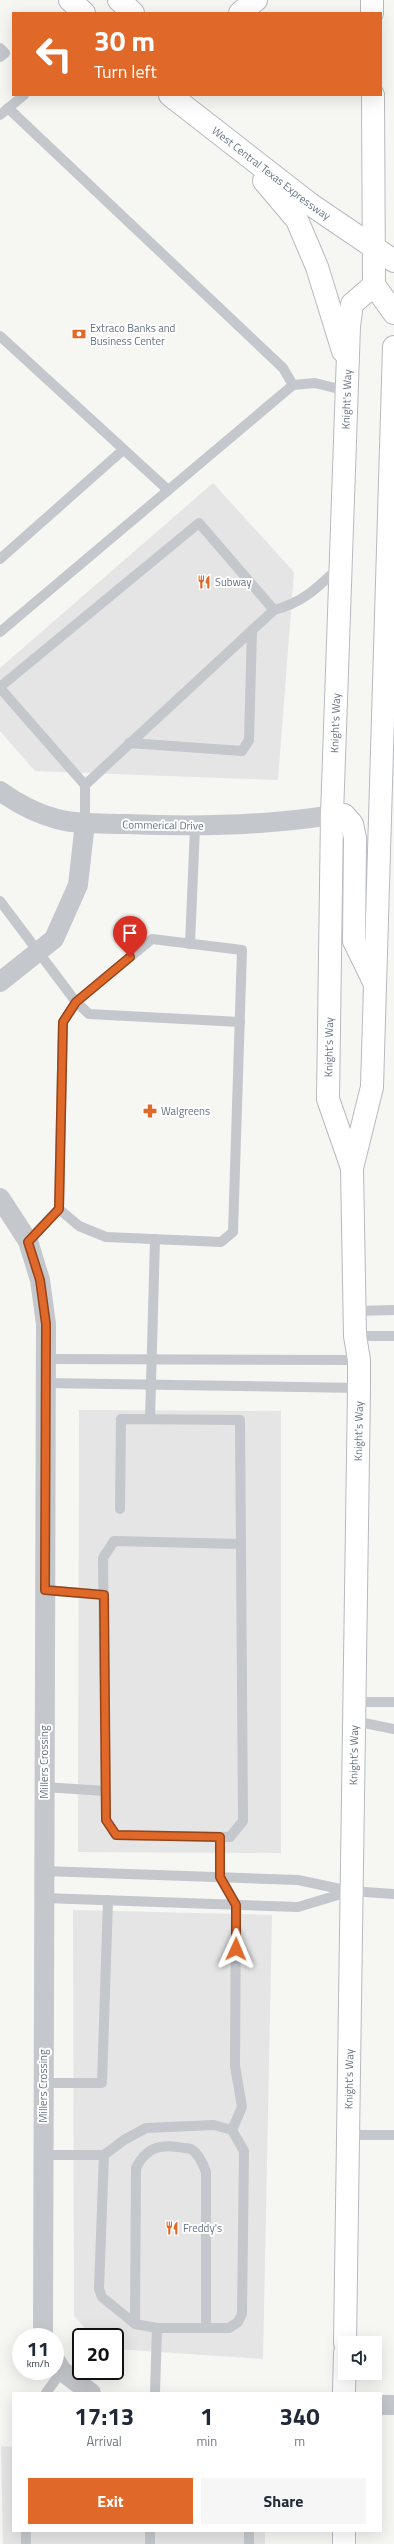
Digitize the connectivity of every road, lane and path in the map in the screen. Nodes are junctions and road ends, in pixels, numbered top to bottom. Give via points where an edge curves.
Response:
1 (70, 0) edge
2 (118, 0) edge
3 (256, 0) edge
4 (372, 0) edge
5 (83, 12) edge
6 (133, 12) edge
7 (241, 12) edge
8 (372, 12) edge
9 (0, 48) edge
10 (0, 57) edge
11 (23, 96) edge
12 (171, 96) edge
13 (373, 96) edge
14 (8, 108) junction
15 (0, 115) edge
16 (241, 152) junction
17 (374, 249) junction
18 (394, 261) edge
19 (374, 285) junction
20 (394, 313) edge
21 (0, 336) edge
22 (394, 347) edge
23 (348, 369) junction
24 (293, 385) junction
25 (347, 391) junction
26 (392, 429) edge
27 (123, 450) junction
28 (168, 490) junction
29 (0, 559) edge
30 (341, 565) junction
31 (274, 610) junction
32 (252, 630) junction
33 (0, 632) edge
34 (0, 687) edge
35 (129, 742) junction
36 (387, 784) edge
37 (85, 785) junction
38 (0, 791) edge
39 (332, 815) junction
40 (85, 823) junction
41 (195, 827) junction
42 (0, 901) edge
43 (190, 944) junction
44 (39, 952) junction
45 (0, 982) edge
46 (376, 985) junction
47 (76, 1002) junction
48 (240, 1022) junction
49 (352, 1168) junction
50 (0, 1198) edge
51 (59, 1209) junction
52 (155, 1239) junction
53 (28, 1242) junction
54 (394, 1310) edge
55 (356, 1311) junction
56 (355, 1336) junction
57 (394, 1336) edge
58 (46, 1359) junction
59 (152, 1359) junction
60 (359, 1360) junction
61 (45, 1384) junction
62 (151, 1385) junction
63 (359, 1388) junction
64 (150, 1419) junction
65 (120, 1509) dead end
66 (241, 1544) junction
67 (45, 1590) junction
68 (104, 1595) junction
69 (394, 1702) edge
70 (354, 1712) junction
71 (394, 1729) edge
72 (44, 1787) junction
73 (106, 1791) junction
74 (220, 1837) junction
75 (44, 1871) junction
76 (220, 1877) junction
77 (350, 1891) junction
78 (394, 1894) edge
79 (44, 1898) junction
80 (108, 1900) junction
81 (236, 1905) junction
82 (43, 2082) junction
83 (232, 2130) junction
84 (348, 2135) junction
85 (394, 2135) edge
86 (43, 2155) junction
87 (104, 2156) junction
88 (135, 2324) junction
89 (43, 2328) edge
90 (158, 2328) junction
91 (206, 2328) junction
92 (345, 2336) edge
93 (64, 2370) edge
94 (52, 2380) edge
95 (344, 2380) edge
96 (46, 2392) edge
97 (89, 2392) edge
98 (156, 2392) edge
99 (344, 2392) edge
100 (382, 2405) edge
101 (394, 2405) edge
102 (26, 2532) edge
103 (150, 2532) edge
104 (249, 2532) edge
105 (344, 2532) edge
106 (26, 2544) edge
107 (150, 2544) edge
108 (249, 2544) edge
109 (344, 2544) edge

1 - 5 main road
2 - 6 main road
3 - 7 main road
4 - 8 main road
9 - 10 lane via 5,53
11 - 14 lane
12 - 16 main road, West Central Texas Expressway
13 - 17 main road
14 - 15 lane
14 - 24 lane via 282,368
16 - 17 main road, West Central Texas Expressway
16 - 23 main road via 297,220 317,267
17 - 18 main road, West Central Texas Expressway
17 - 19 main road
19 - 20 main road
19 - 23 main road, Knight's Way via 352,304
21 - 27 lane
22 - 26 main road, Knight's Way
23 - 25 main road, Knight's Way
24 - 25 lane via 316,382
24 - 28 lane
25 - 30 main road, Knight's Way
26 - 36 main road, Knight's Way
27 - 28 lane
27 - 29 lane
28 - 33 lane
30 - 31 lane via 309,596 291,606
30 - 39 main road, Knight's Way
31 - 32 lane
31 - 34 lane via 199,523
32 - 35 lane
32 - 35 lane via 249,740 242,751
34 - 37 lane
35 - 37 lane
36 - 46 main road, Knight's Way
37 - 40 lane
38 - 40 street, Commerical Drive via 28,810 58,820
39 - 41 street, Commerical Drive via 302,820
39 - 46 main road via 344,815 352,824 356,867 354,941
39 - 49 main road, Knight's Way via 328,1100
40 - 41 street, Commerical Drive
40 - 44 street via 78,885 54,939
41 - 43 lane
42 - 44 lane
43 - 47 lane via 152,939
43 - 48 lane via 242,950
44 - 45 street
44 - 47 lane
46 - 49 main road, Knight's Way via 372,1087
47 - 48 lane via 89,1014
47 - 51 lane via 63,1022
48 - 52 lane via 233,1232 221,1242
49 - 55 main road, Knight's Way
50 - 53 street, Millers Crossing
51 - 52 lane via 79,1226 106,1237
51 - 53 lane
52 - 59 lane
53 - 58 street, Millers Crossing via 40,1280 46,1324
54 - 55 lane
55 - 56 main road, Knight's Way
56 - 57 lane
56 - 60 main road, Knight's Way
58 - 59 lane
58 - 61 street, Millers Crossing
59 - 60 lane
59 - 62 lane
60 - 63 main road, Knight's Way
61 - 62 lane
61 - 67 street, Millers Crossing
62 - 63 lane
62 - 64 lane
63 - 70 main road, Knight's Way
64 - 65 lane via 121,1419
64 - 66 lane via 240,1420
66 - 68 lane via 114,1541 103,1558
66 - 74 lane via 243,1821 230,1837
67 - 68 lane
67 - 72 street, Millers Crossing
68 - 73 lane
69 - 70 lane
70 - 71 lane
70 - 77 main road, Knight's Way
72 - 73 lane
72 - 75 street, Millers Crossing
73 - 74 lane via 106,1820 116,1835
74 - 76 lane
75 - 76 lane
75 - 79 street, Millers Crossing
76 - 77 lane via 298,1880
76 - 81 lane
77 - 78 lane
77 - 81 lane via 298,1907
77 - 84 main road, Knight's Way
79 - 80 lane
79 - 82 street, Millers Crossing
80 - 81 lane
80 - 82 lane via 102,2083
81 - 83 lane via 235,2066 242,2107
82 - 86 street, Millers Crossing
83 - 87 lane via 214,2125 146,2128 124,2140
83 - 91 lane via 244,2151 242,2314 238,2322 229,2328
84 - 85 lane
84 - 92 main road, Knight's Way
86 - 87 lane
86 - 89 street, Millers Crossing
87 - 88 lane via 99,2289 102,2297
88 - 90 lane
88 - 91 lane via 136,2168 141,2157 152,2147 172,2146 191,2149 201,2159 206,2172
90 - 91 lane
90 - 98 lane
93 - 97 street
94 - 96 lane
95 - 99 main road
100 - 101 street
102 - 106 lane
103 - 107 lane
104 - 108 lane
105 - 109 main road

